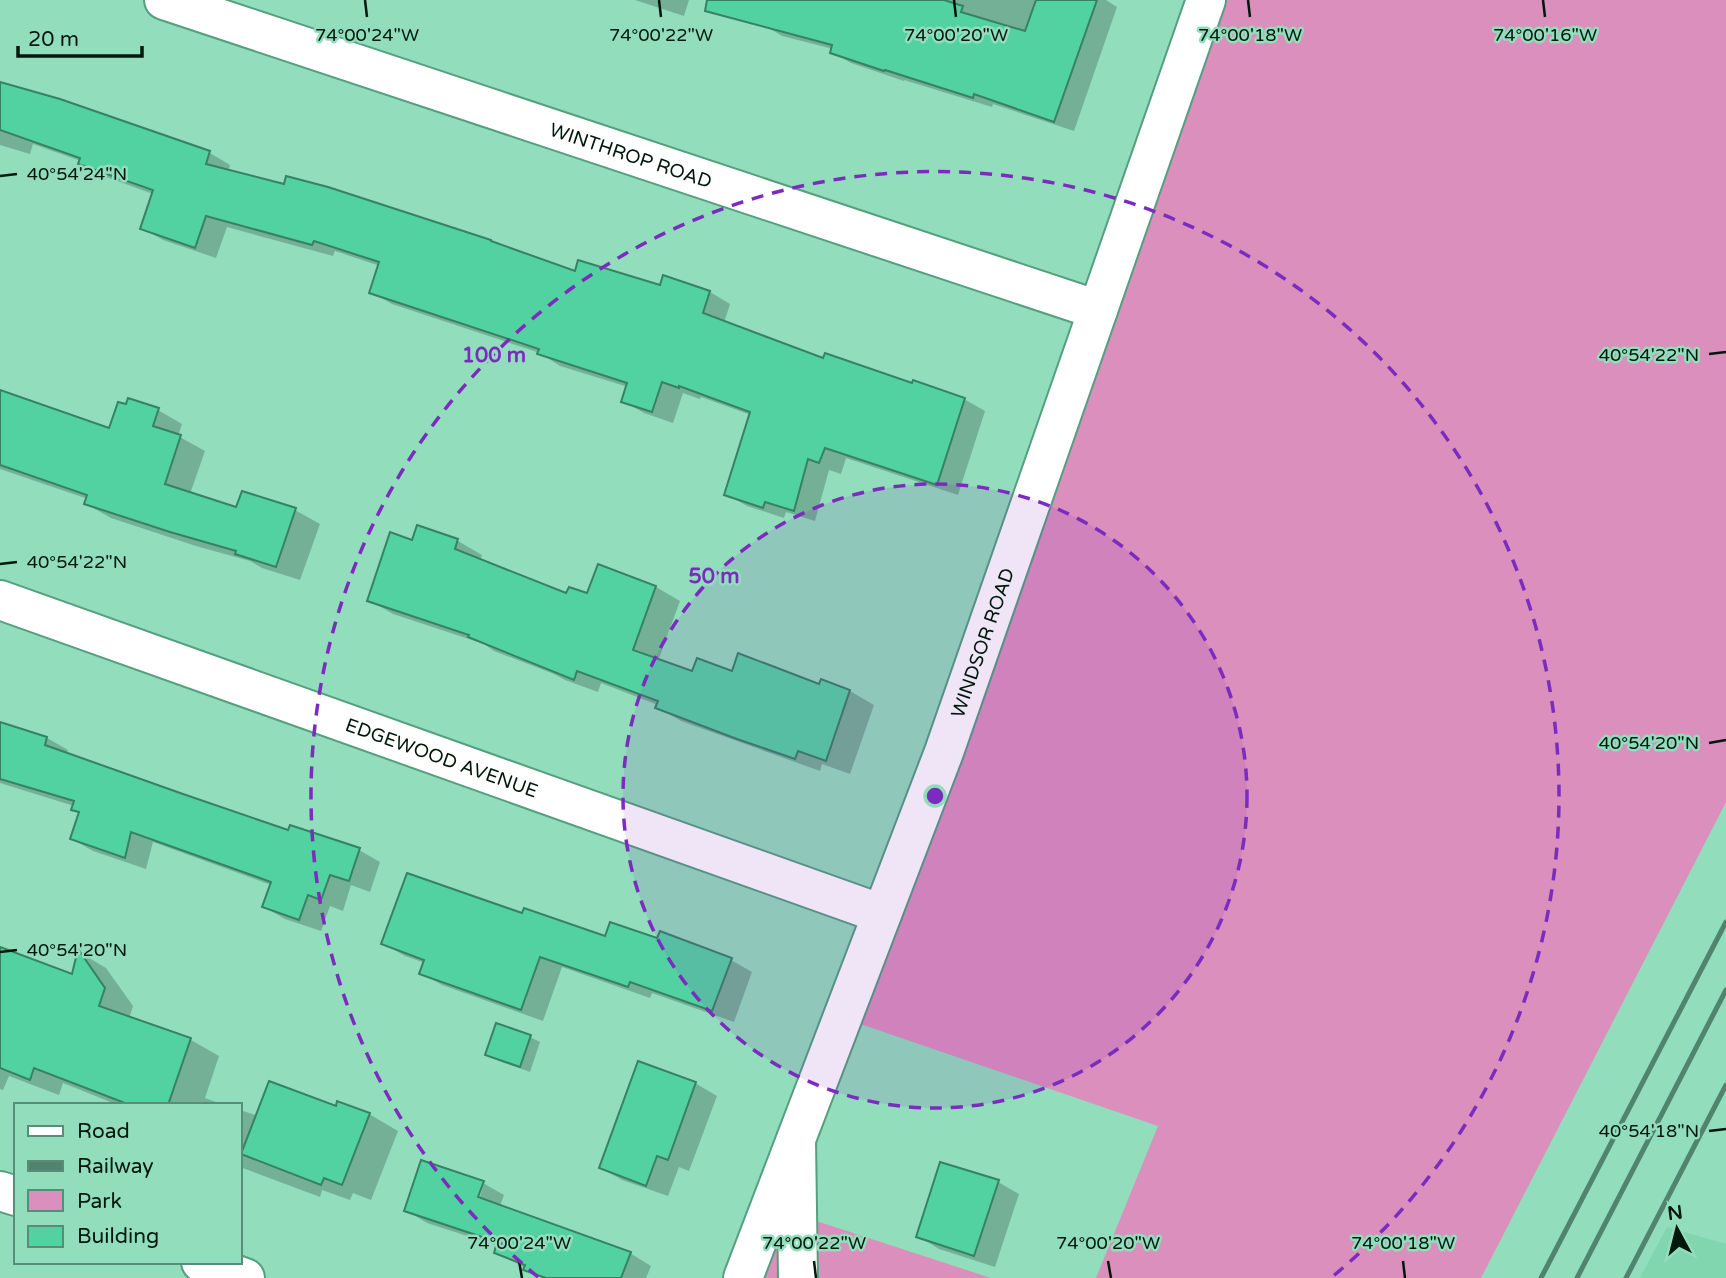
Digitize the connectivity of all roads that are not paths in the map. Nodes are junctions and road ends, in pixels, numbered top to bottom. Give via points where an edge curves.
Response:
1 (164, 0) edge
2 (1206, 0) edge
3 (1097, 310) junction
4 (0, 600) edge
5 (882, 914) junction
6 (796, 1139) junction
7 (206, 1264) edge
8 (245, 1278) edge
9 (743, 1278) edge
10 (798, 1278) edge

1 - 3 street, WINTHROP ROAD
2 - 3 street, WINDSOR ROAD
3 - 5 street, WINDSOR ROAD
4 - 5 street, EDGEWOOD AVENUE
5 - 6 street, WINDSOR ROAD
6 - 9 street, WINDSOR ROAD
6 - 10 street
7 - 8 street

